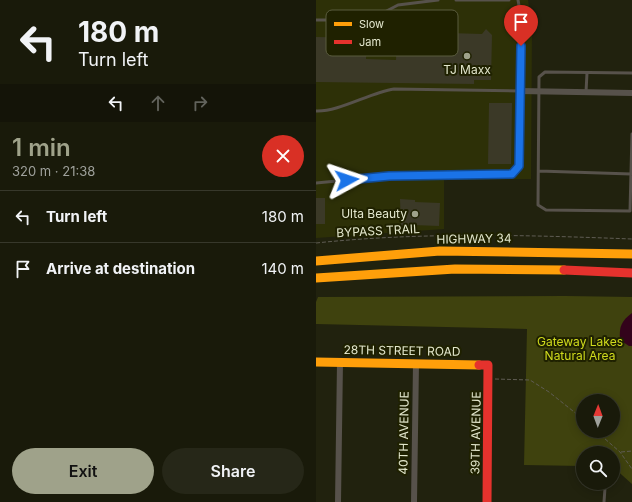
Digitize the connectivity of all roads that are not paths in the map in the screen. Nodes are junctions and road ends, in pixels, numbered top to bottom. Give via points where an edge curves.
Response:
1 (438, 0) edge
2 (456, 0) edge
3 (509, 0) edge
4 (518, 0) edge
5 (388, 10) edge
6 (587, 73) junction
7 (632, 73) edge
8 (520, 91) junction
9 (540, 91) junction
10 (586, 92) junction
11 (632, 93) edge
12 (316, 111) edge
13 (632, 134) edge
14 (539, 171) junction
15 (631, 174) junction
16 (316, 183) edge
17 (631, 211) edge
18 (632, 254) edge
19 (316, 261) edge
20 (632, 272) edge
21 (316, 278) edge
22 (316, 362) edge
23 (340, 362) junction
24 (416, 364) junction
25 (488, 365) joint
26 (605, 490) edge
27 (338, 502) edge
28 (414, 502) edge
29 (486, 502) edge
30 (604, 502) edge

1 - 5 lane via 398,5
2 - 3 lane
4 - 8 lane via 521,16
6 - 7 lane
6 - 9 lane via 545,72 539,78
6 - 10 lane
8 - 9 street
8 - 12 lane via 394,89
8 - 16 lane via 519,166 512,174 389,176
9 - 10 street
9 - 14 lane
10 - 11 street
13 - 15 lane
14 - 15 lane
14 - 17 lane via 538,205 546,210
15 - 17 lane
18 - 19 main road, HIGHWAY 34 via 440,251
20 - 21 main road via 472,269 379,272
22 - 23 main road, 28TH STREET ROAD
23 - 24 main road, 28TH STREET ROAD
23 - 27 street
24 - 25 main road, 28TH STREET ROAD
24 - 28 street, 40TH AVENUE
25 - 29 main road, 39TH AVENUE
26 - 30 lane

